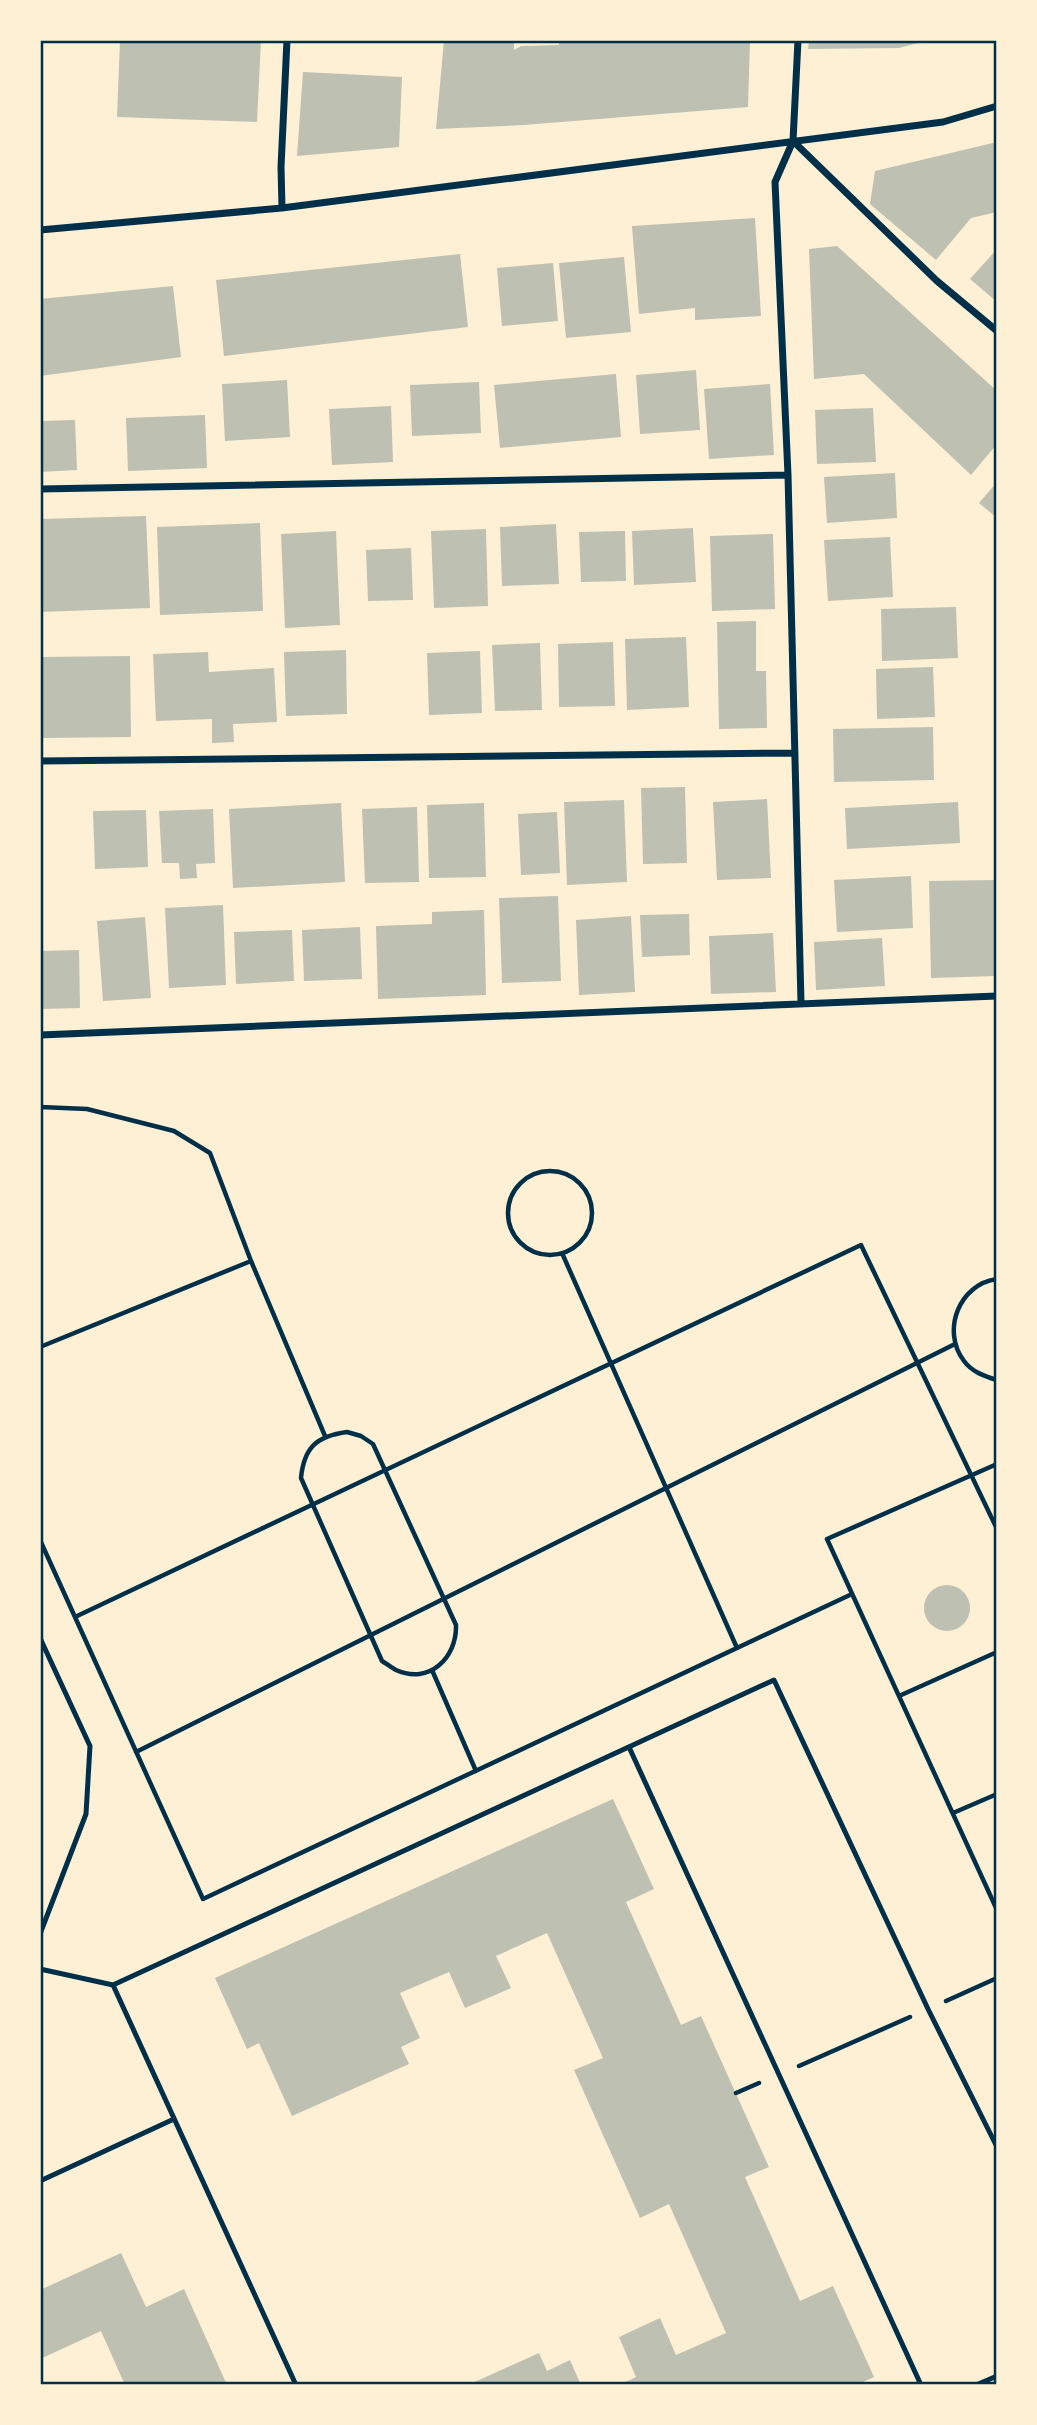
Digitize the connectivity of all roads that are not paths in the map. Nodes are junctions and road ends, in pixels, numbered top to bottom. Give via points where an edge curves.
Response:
1 (287, 40) edge
2 (798, 40) edge
3 (997, 106) edge
4 (793, 141) junction
5 (282, 208) junction
6 (40, 230) edge
7 (997, 331) edge
8 (788, 475) junction
9 (40, 489) edge
10 (793, 753) junction
11 (40, 761) edge
12 (997, 996) edge
13 (801, 1003) junction
14 (40, 1035) edge
15 (40, 1638) edge
16 (629, 1747) junction
17 (40, 1934) edge
18 (40, 1969) edge
19 (113, 1985) junction
20 (174, 2119) junction
21 (997, 2147) edge
22 (40, 2181) edge
23 (997, 2376) edge
24 (296, 2385) edge
25 (921, 2385) edge
26 (976, 2385) edge

1 - 5 street
2 - 4 street
3 - 4 street via 943,122
4 - 5 street
4 - 7 street via 937,281
4 - 8 street via 775,182
5 - 6 street
8 - 9 street
8 - 10 street
10 - 11 street
10 - 13 street
12 - 13 street
13 - 14 street
15 - 17 lane via 90,1745 86,1814
16 - 19 lane
16 - 21 lane via 774,1680
16 - 25 lane
18 - 19 lane
19 - 20 lane
20 - 22 lane
20 - 24 lane
23 - 26 lane

